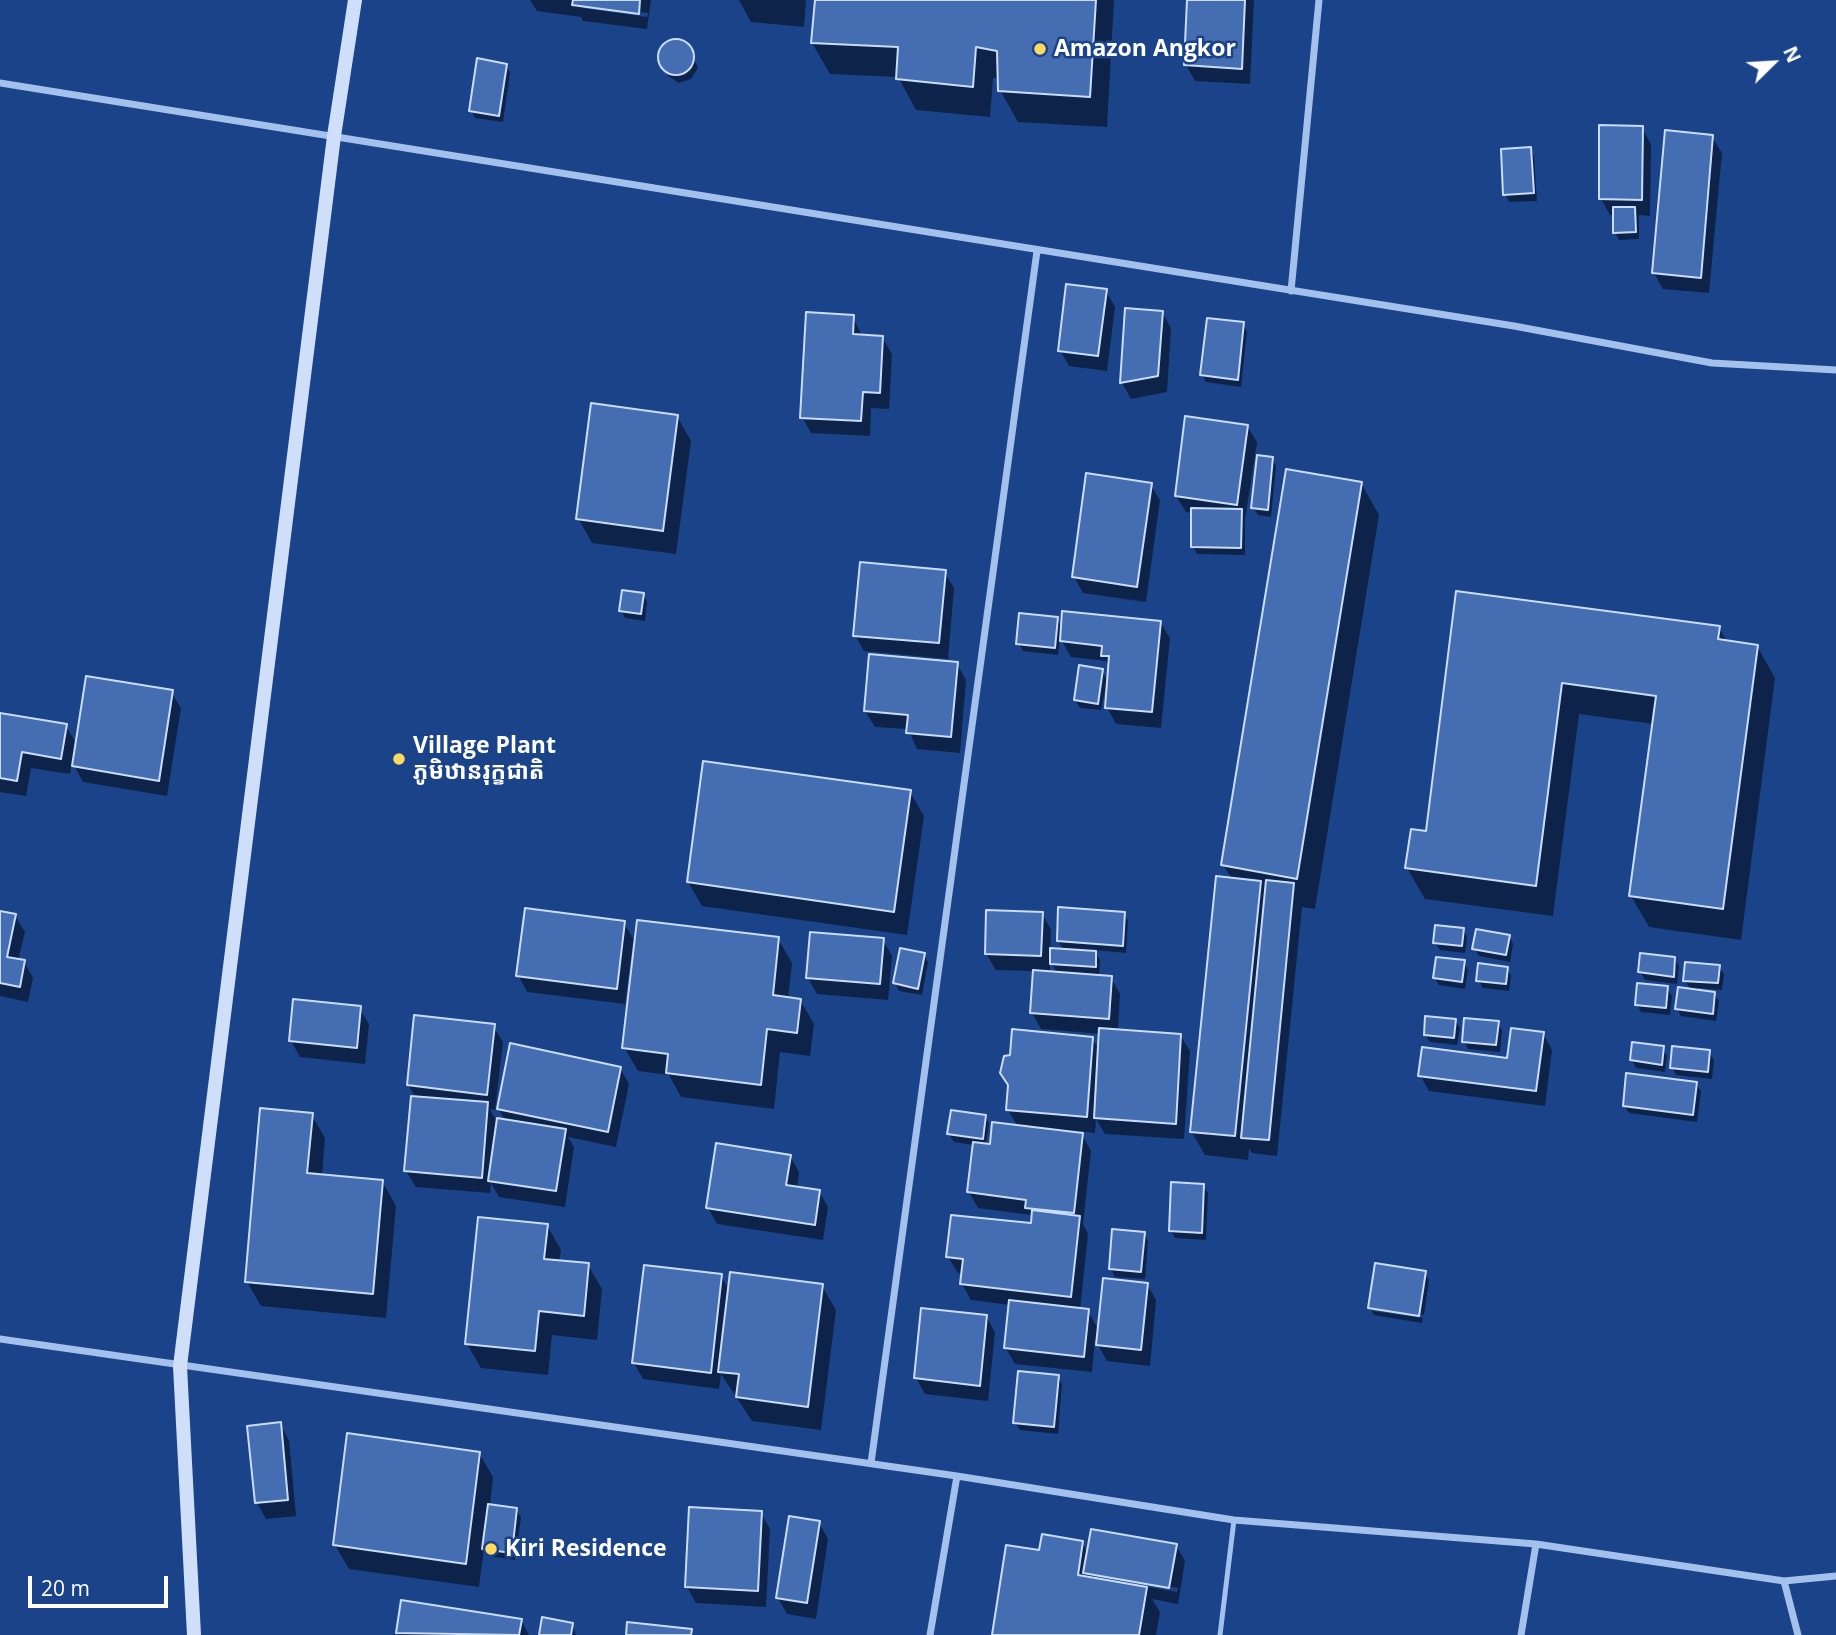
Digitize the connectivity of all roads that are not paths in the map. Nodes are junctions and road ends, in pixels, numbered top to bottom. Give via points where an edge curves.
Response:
1 (355, 0) edge
2 (1319, 0) edge
3 (0, 83) edge
4 (334, 136) junction
5 (1037, 251) junction
6 (1291, 291) junction
7 (1836, 370) edge
8 (0, 1339) edge
9 (180, 1366) junction
10 (871, 1463) junction
11 (957, 1476) junction
12 (1234, 1520) junction
13 (1536, 1544) junction
14 (1836, 1576) edge
15 (1783, 1581) junction
16 (194, 1635) edge
17 (930, 1635) edge
18 (1220, 1635) edge
19 (1521, 1635) edge
20 (1798, 1635) edge

1 - 4 street
2 - 6 street
3 - 4 street
4 - 5 street
4 - 9 street
5 - 6 street
5 - 10 street
6 - 7 street via 1712,363
8 - 9 street
9 - 10 street
9 - 16 street
10 - 11 street
11 - 12 street
11 - 17 street
12 - 13 street
12 - 18 lane
13 - 15 street
13 - 19 street
14 - 15 street
15 - 20 street

